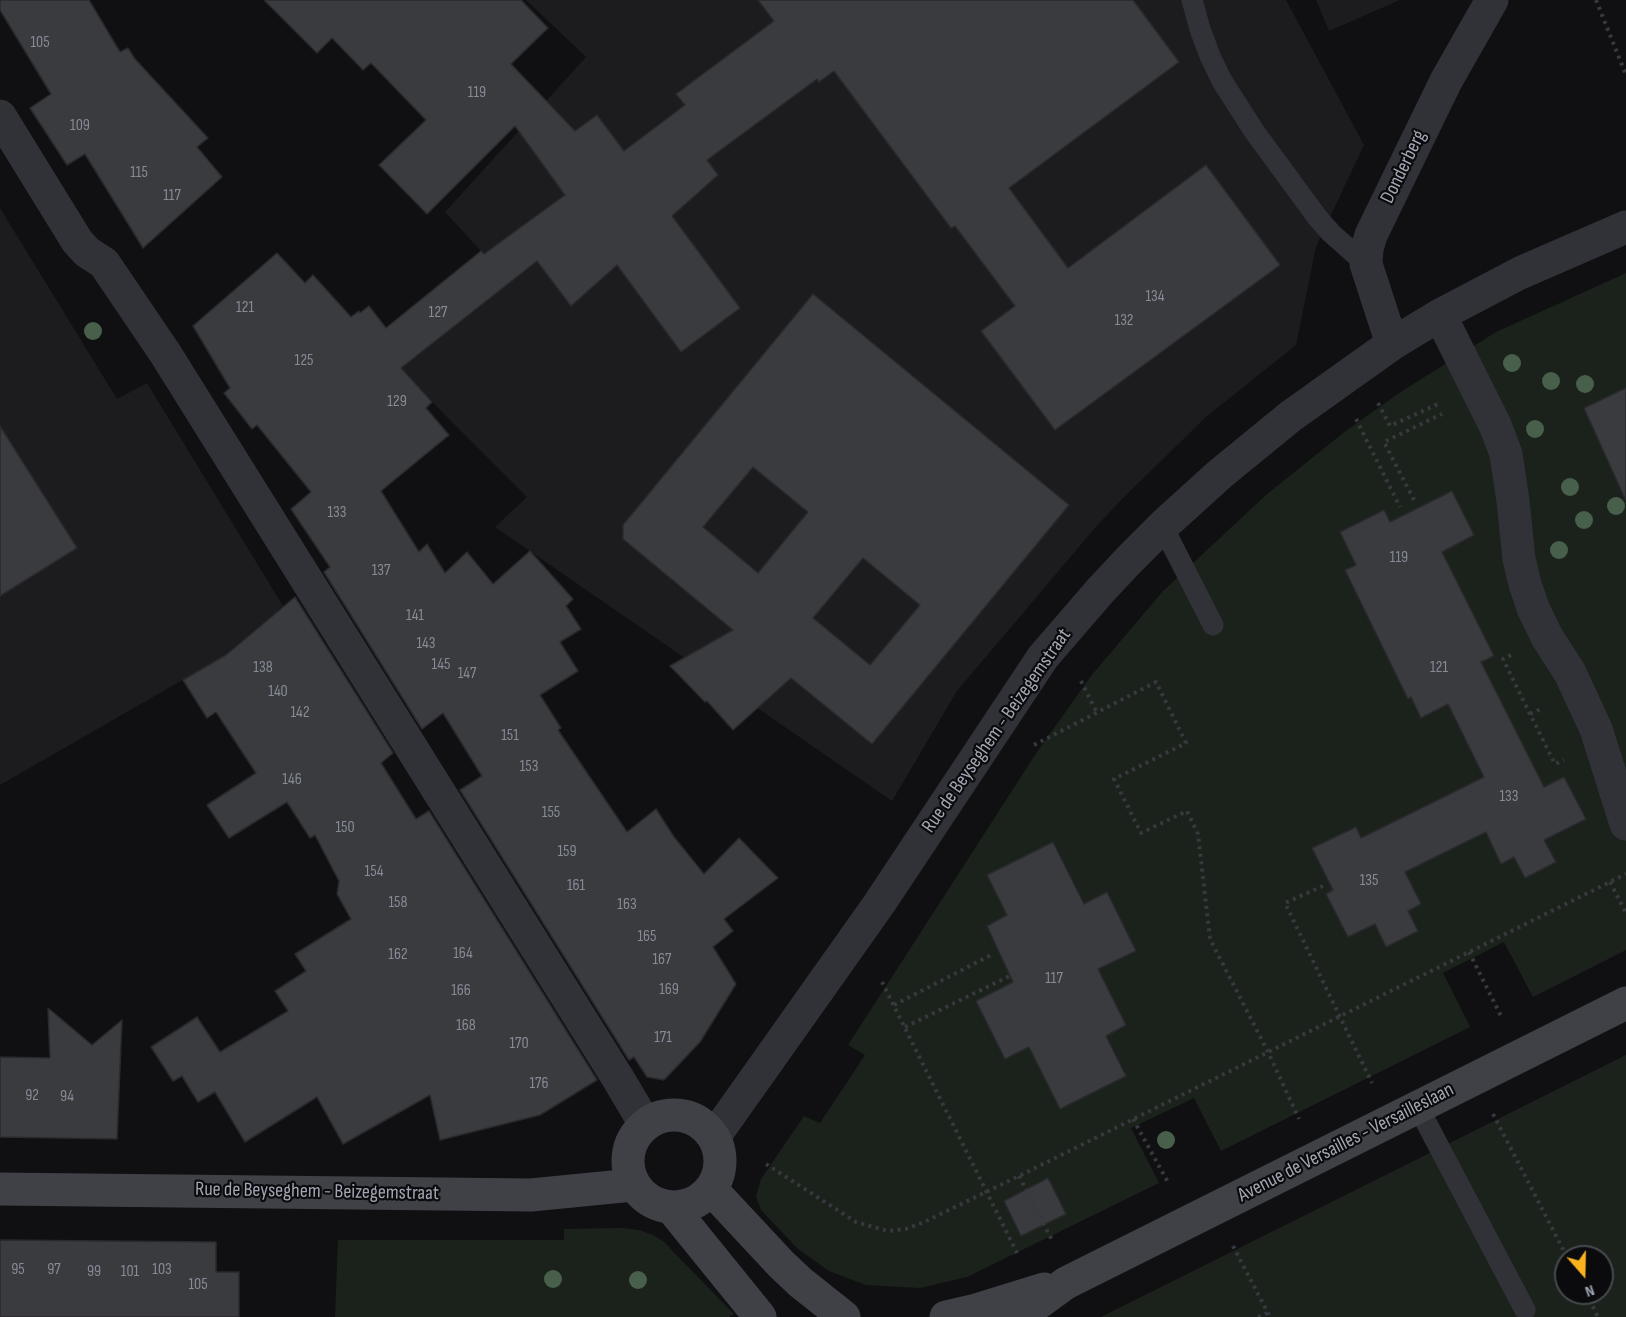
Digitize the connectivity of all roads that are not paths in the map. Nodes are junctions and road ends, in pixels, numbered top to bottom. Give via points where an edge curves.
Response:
1 (1192, 0) edge
2 (1492, 0) edge
3 (0, 116) edge
4 (1626, 226) edge
5 (1366, 264) junction
6 (1440, 315) junction
7 (1392, 344) junction
8 (1163, 527) junction
9 (1213, 625) dead end
10 (1626, 824) edge
11 (1626, 1003) edge
12 (1418, 1107) junction
13 (645, 1124) junction
14 (714, 1137) junction
15 (633, 1185) junction
16 (0, 1189) edge
17 (711, 1189) junction
18 (670, 1207) junction
19 (1066, 1283) junction
20 (1525, 1310) dead end
21 (760, 1317) edge
22 (844, 1317) edge
23 (946, 1317) edge
24 (1019, 1317) edge

1 - 5 lane via 1210,56 1248,122 1317,217
2 - 5 street, Donderberg via 1446,81 1371,235
3 - 13 street via 77,241 104,263 165,353
4 - 6 street, Rue de Beyseghem - Beizegemstraat via 1520,273
5 - 7 street, Donderberg
6 - 7 street, Rue de Beyseghem - Beizegemstraat
6 - 10 street via 1506,454 1523,575 1533,608 1596,729
7 - 8 street, Rue de Beyseghem - Beizegemstraat via 1291,416
8 - 9 lane
8 - 14 street, Rue de Beyseghem - Beizegemstraat via 1043,657 879,904
11 - 12 street, Avenue de Versailles - Versailleslaan
12 - 19 street, Avenue de Versailles - Versailleslaan
12 - 20 lane
13 - 14 street via 676,1114 698,1120
13 - 15 street via 628,1152
14 - 17 street via 720,1169
15 - 16 street, Rue de Beyseghem - Beizegemstraat via 531,1195
15 - 18 street via 649,1200
17 - 18 street via 693,1203
17 - 22 street via 781,1264
18 - 21 street
19 - 23 street, Avenue de Versailles - Versailleslaan
19 - 24 street, Avenue de Versailles - Versailleslaan

